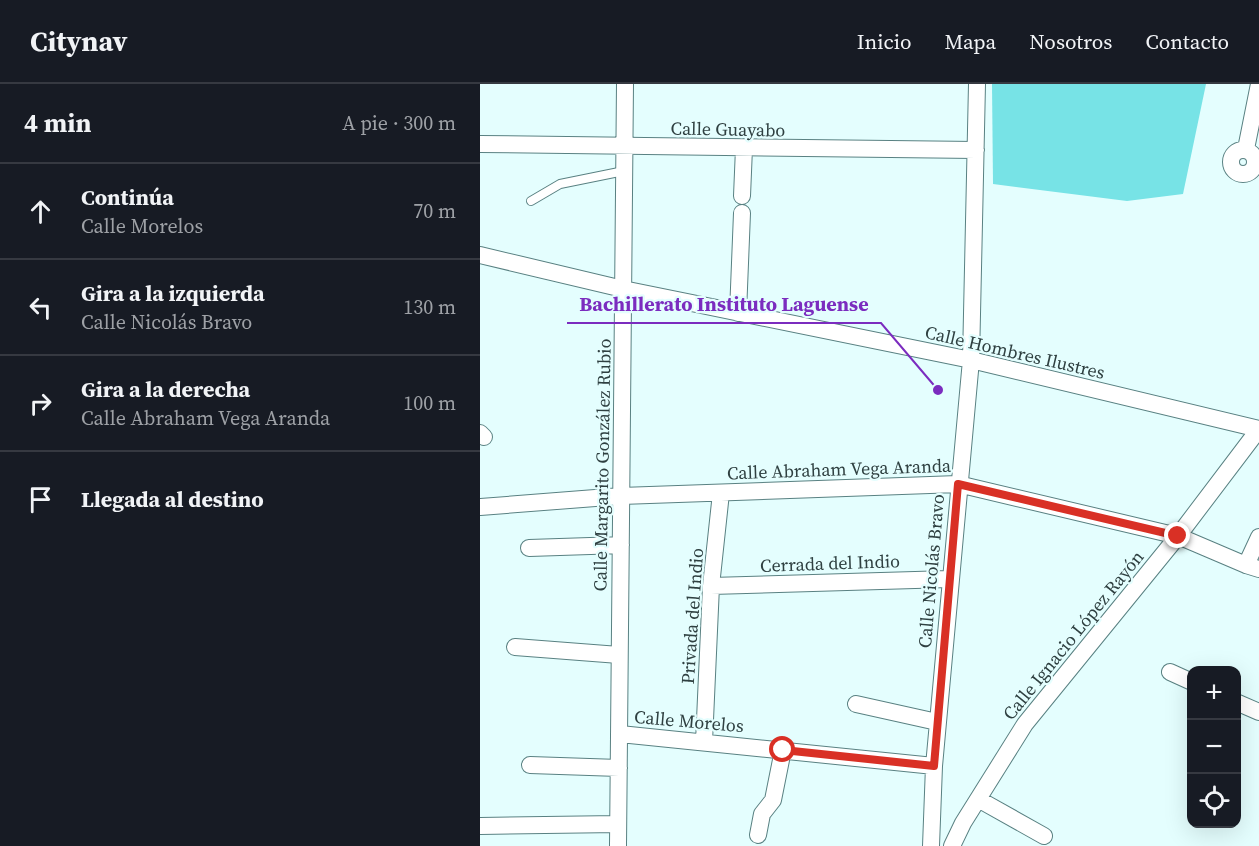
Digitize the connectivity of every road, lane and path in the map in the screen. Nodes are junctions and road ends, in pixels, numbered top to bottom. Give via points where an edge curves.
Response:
1 (625, 84) edge
2 (977, 84) edge
3 (1259, 84) edge
4 (480, 144) edge
5 (624, 147) junction
6 (744, 148) junction
7 (1246, 149) dead end
8 (976, 150) junction
9 (624, 171) junction
10 (531, 201) dead end
11 (480, 255) edge
12 (623, 289) junction
13 (738, 313) junction
14 (971, 360) junction
15 (1259, 429) edge
16 (958, 484) junction
17 (721, 493) junction
18 (621, 496) junction
19 (480, 507) edge
20 (1178, 536) junction
21 (1259, 537) edge
22 (621, 545) junction
23 (529, 548) dead end
24 (1252, 567) edge
25 (950, 579) junction
26 (711, 586) junction
27 (515, 647) dead end
28 (619, 655) junction
29 (1170, 672) dead end
30 (1187, 680) edge
31 (856, 704) dead end
32 (1241, 704) edge
33 (1259, 712) edge
34 (938, 722) junction
35 (620, 734) junction
36 (704, 741) junction
37 (783, 750) junction
38 (530, 765) dead end
39 (934, 766) junction
40 (619, 768) junction
41 (978, 799) junction
42 (618, 824) junction
43 (480, 826) edge
44 (758, 835) dead end
45 (1044, 836) dead end
46 (931, 838) edge
47 (955, 839) edge
48 (618, 846) edge

1 - 5 street, Calle Margarito González Rubio
2 - 8 street, Calle Nicolás Bravo
3 - 7 street
4 - 5 street, Calle Guayabo
5 - 6 street, Calle Guayabo
5 - 9 street, Calle Margarito González Rubio
6 - 8 street, Calle Guayabo
6 - 13 street
8 - 14 street, Calle Nicolás Bravo
9 - 10 lane via 560,184
9 - 12 street, Calle Margarito González Rubio
11 - 12 street, Calle Hombres Ilustres
12 - 13 street, Calle Hombres Ilustres
12 - 18 street, Calle Margarito González Rubio
13 - 14 street, Calle Hombres Ilustres
14 - 15 street, Calle Hombres Ilustres
14 - 16 street, Calle Nicolás Bravo
15 - 20 street, Calle Ignacio López Rayón
16 - 17 street, Calle Abraham Vega Aranda
16 - 20 street, Calle Abraham Vega Aranda
16 - 25 street, Calle Nicolás Bravo
17 - 18 street, Calle Abraham Vega Aranda
17 - 26 street, Privada del Indio
18 - 19 street, Calle Abraham Vega Aranda
18 - 22 street, Calle Margarito González Rubio
20 - 24 street, Calle Abraham Vega Aranda
20 - 41 street, Calle Ignacio López Rayón via 1025,724
21 - 24 street
22 - 23 street
22 - 28 street, Calle Margarito González Rubio
25 - 26 street, Cerrada del Indio
25 - 34 street, Calle Nicolás Bravo
26 - 36 street, Privada del Indio
27 - 28 street
28 - 35 street, Calle Margarito González Rubio
29 - 30 street
31 - 34 street
32 - 33 street
34 - 39 street, Calle Nicolás Bravo
35 - 36 street, Calle Morelos
35 - 40 street, Calle Margarito González Rubio
36 - 37 street, Calle Morelos
37 - 39 street, Calle Morelos
37 - 44 street via 773,800 762,814
38 - 40 street
39 - 46 street, Calle Nicolás Bravo
40 - 42 street, Calle Margarito González Rubio
41 - 45 street
41 - 47 street, Calle Ignacio López Rayón
42 - 43 street
42 - 48 street, Calle Margarito González Rubio
46 - 47 street

